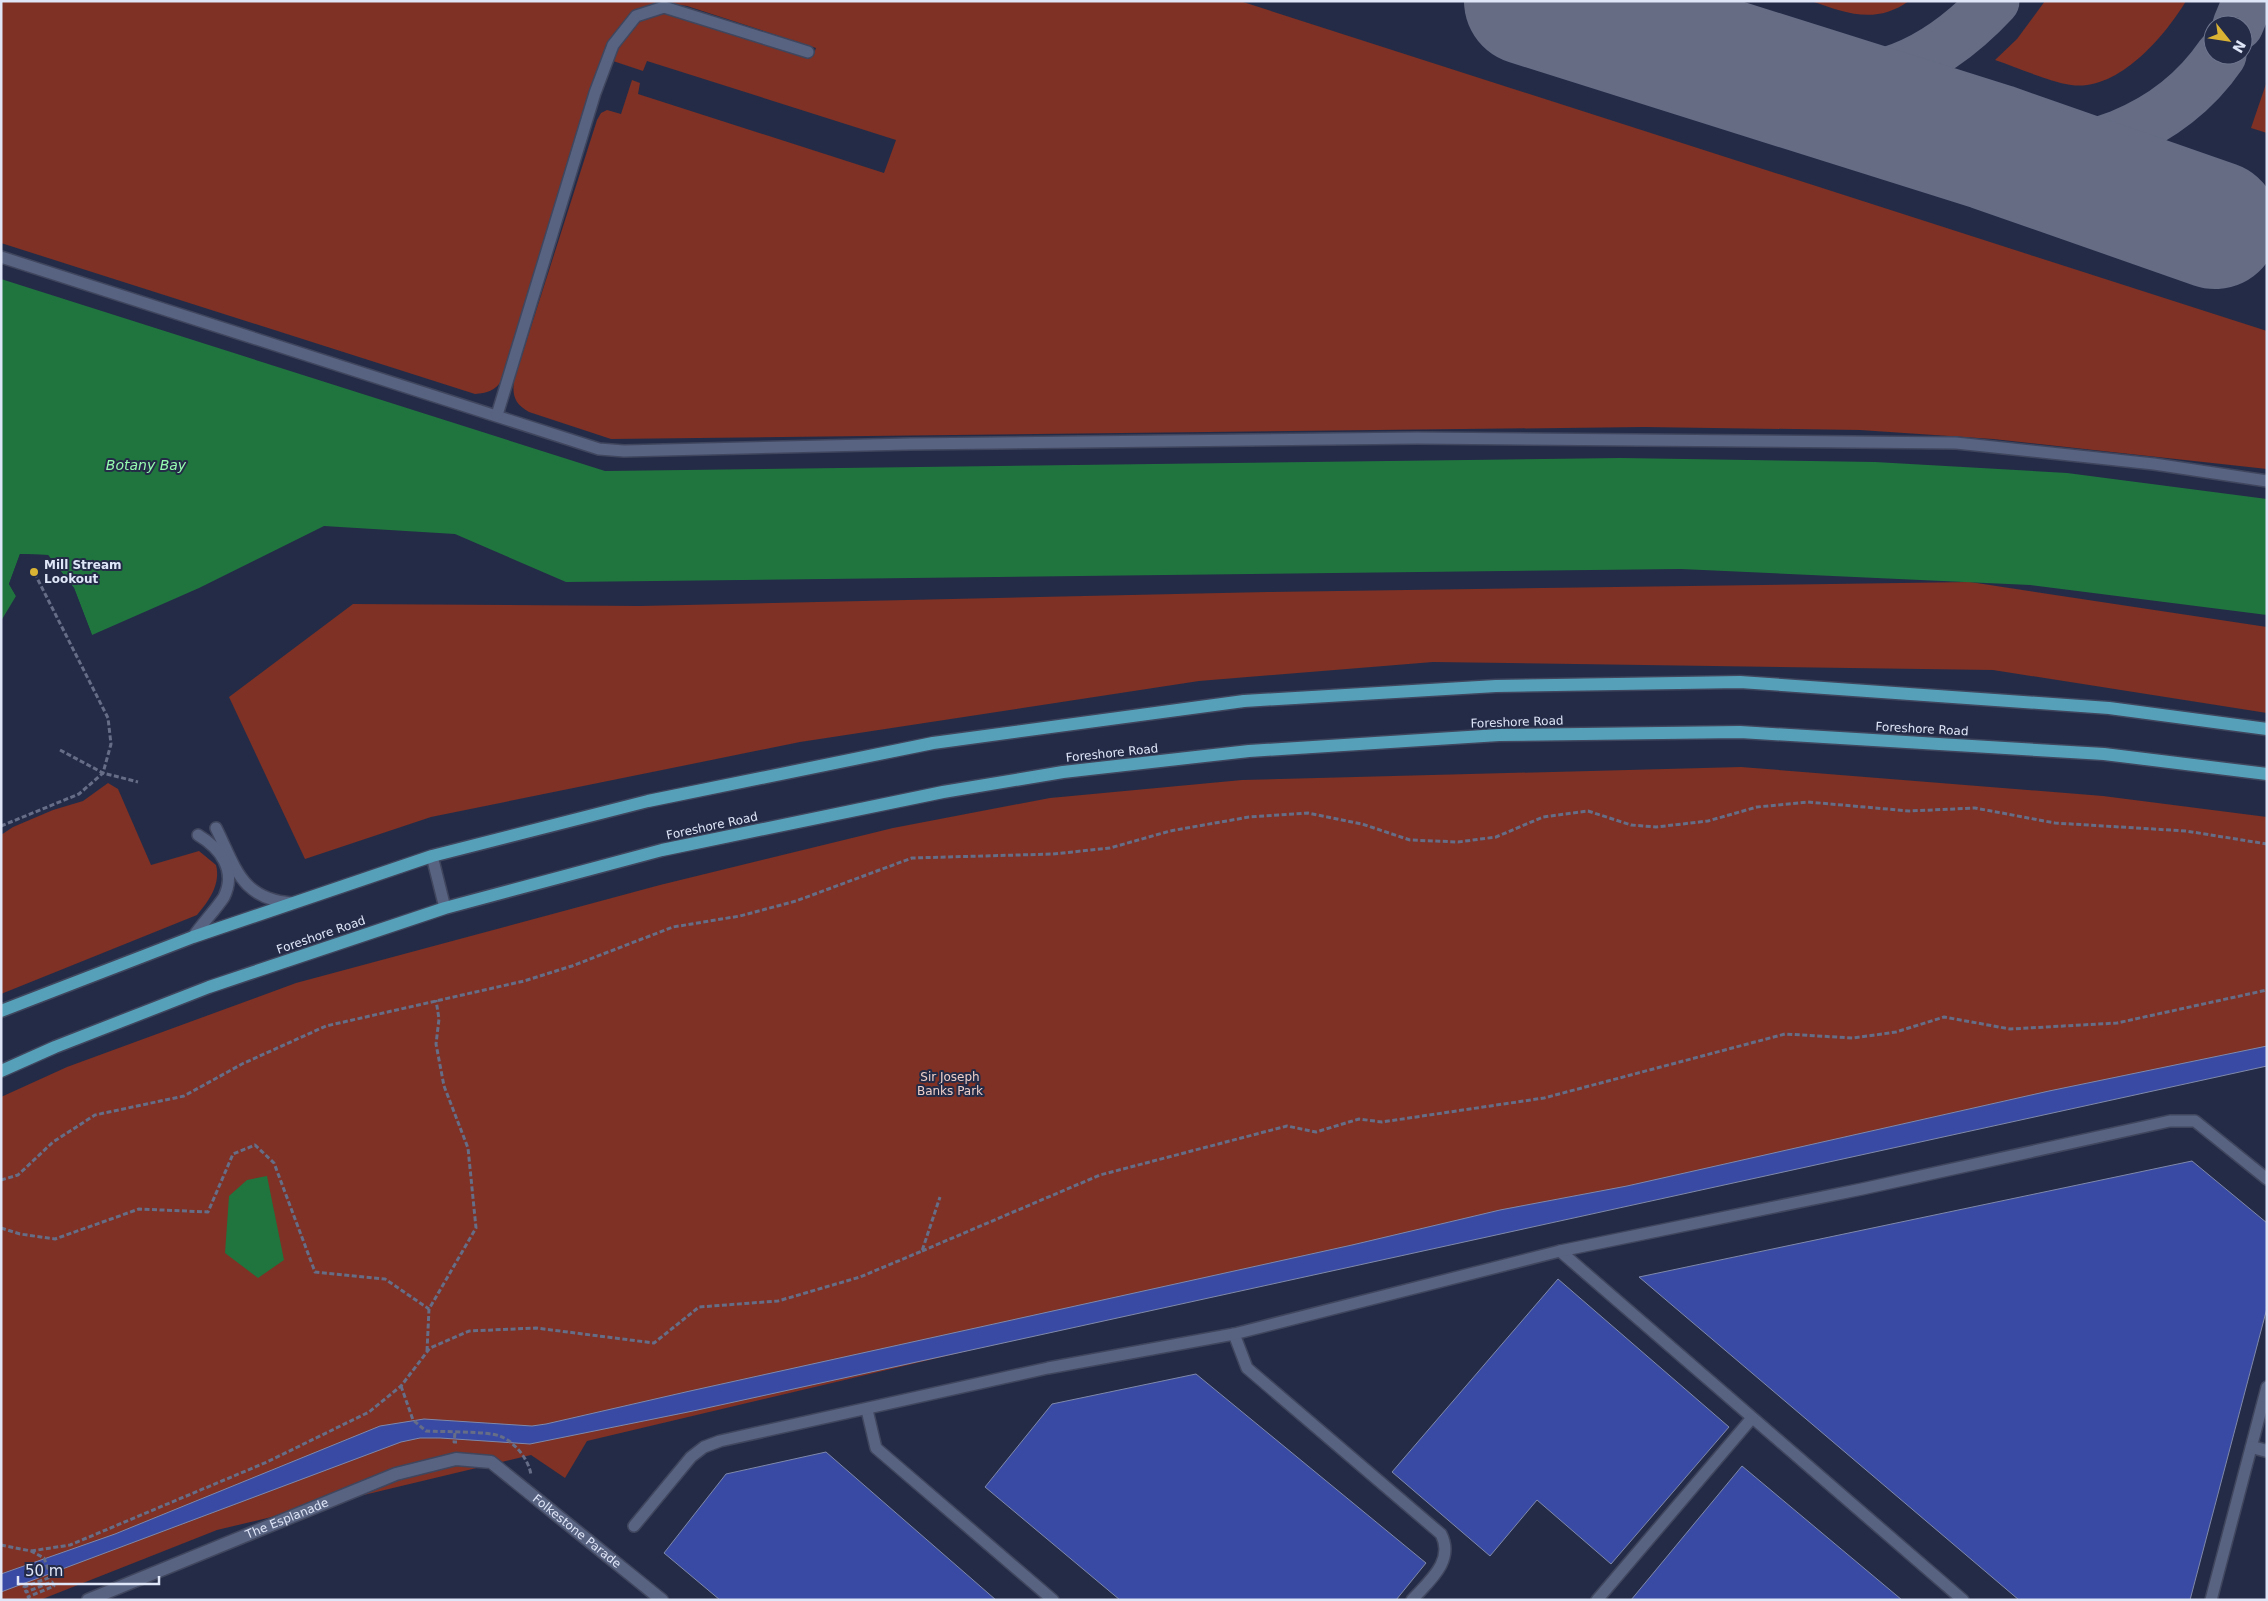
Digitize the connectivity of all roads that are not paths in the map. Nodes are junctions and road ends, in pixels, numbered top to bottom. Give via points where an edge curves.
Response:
1 (808, 52) dead end
2 (1, 257) edge
3 (497, 415) junction
4 (2267, 481) edge
5 (2267, 729) edge
6 (2267, 774) edge
7 (216, 828) dead end
8 (198, 835) dead end
9 (432, 856) junction
10 (293, 903) junction
11 (445, 908) junction
12 (193, 937) junction
13 (1, 1011) edge
14 (1, 1071) edge
15 (2267, 1179) edge
16 (1560, 1251) junction
17 (1234, 1334) junction
18 (2267, 1387) edge
19 (867, 1410) junction
20 (1752, 1418) junction
21 (2252, 1447) junction
22 (2267, 1451) edge
23 (491, 1462) joint
24 (634, 1526) dead end
25 (1956, 1598) edge
26 (88, 1600) edge
27 (662, 1600) edge
28 (1053, 1600) edge
29 (1412, 1600) edge
30 (1597, 1600) edge
31 (2211, 1600) edge

1 - 3 lane via 664,7 636,16 613,45 596,93
2 - 3 lane
3 - 4 lane via 599,448 624,451 1408,438 1956,443 2154,464
5 - 9 main road via 2109,708 1740,682 1496,686 1244,701 933,743 648,801
6 - 11 main road, Foreshore Road via 2104,754 1740,732 1499,735 1259,750 1063,772 943,792 662,850
7 - 10 lane via 243,881 250,888 263,897
8 - 12 lane via 219,850 228,883 224,896
9 - 10 main road
9 - 11 lane
10 - 12 main road
11 - 14 main road, Foreshore Road via 209,987
12 - 13 main road
15 - 16 lane via 2195,1121 2170,1121 1862,1190
16 - 17 lane
16 - 20 lane
17 - 19 lane via 1043,1369
17 - 29 lane via 1247,1368 1441,1534 1446,1548 1442,1565
18 - 21 lane
19 - 24 lane via 704,1447 691,1457
19 - 28 lane via 876,1448
20 - 25 lane
20 - 30 lane
21 - 22 street
21 - 31 lane
23 - 26 street, The Esplanade via 456,1459 396,1474
23 - 27 street, Folkestone Parade

